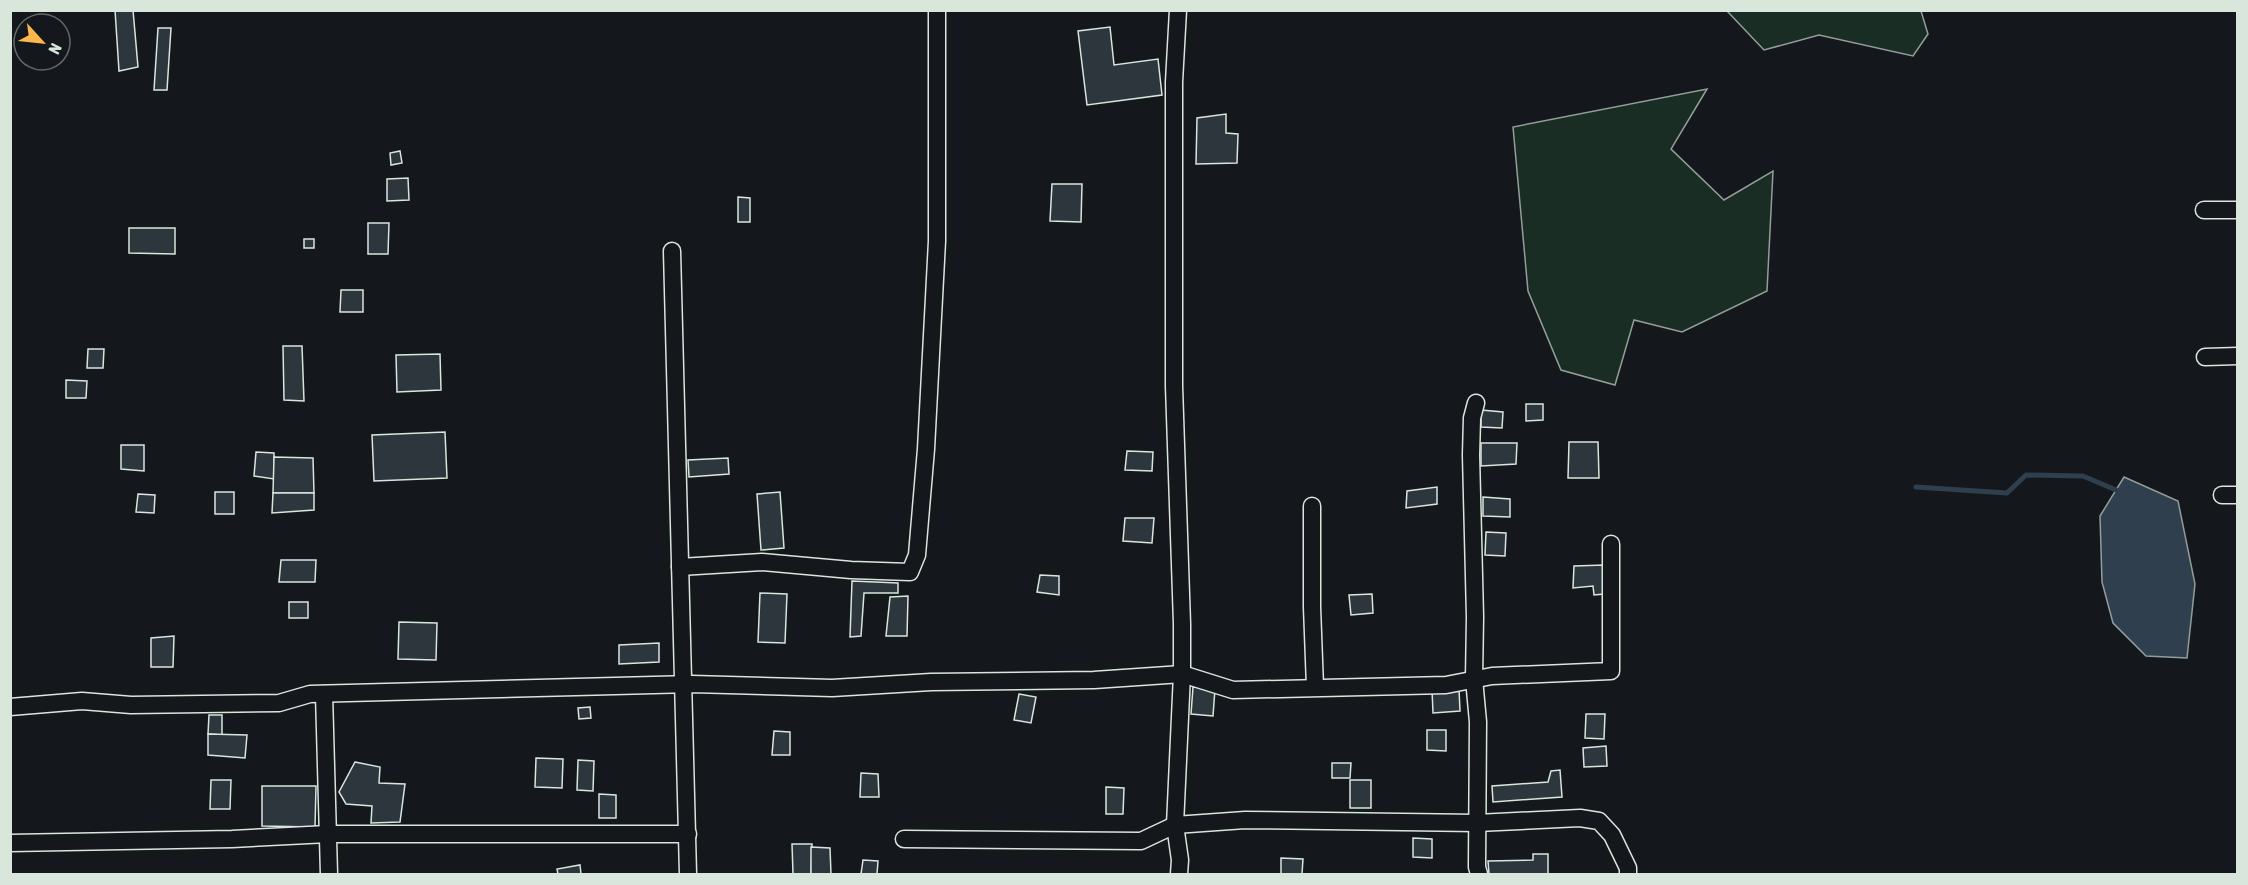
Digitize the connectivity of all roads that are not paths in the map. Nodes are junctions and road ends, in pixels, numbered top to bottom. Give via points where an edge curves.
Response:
1 (937, 10) edge
2 (1178, 10) edge
3 (2204, 210) dead end
4 (2238, 210) edge
5 (672, 251) dead end
6 (2238, 356) edge
7 (2205, 357) dead end
8 (1476, 403) dead end
9 (1312, 506) dead end
10 (1611, 544) dead end
11 (680, 567) junction
12 (1182, 674) junction
13 (1474, 679) junction
14 (684, 686) junction
15 (1315, 687) junction
16 (324, 694) junction
17 (10, 707) edge
18 (1477, 823) junction
19 (1175, 825) junction
20 (328, 834) junction
21 (688, 834) junction
22 (904, 839) dead end
23 (10, 843) edge
24 (329, 874) edge
25 (688, 874) edge
26 (1179, 874) edge
27 (1479, 874) edge
28 (1628, 874) edge

1 - 11 street via 937,241 926,449 917,555 910,572 762,562
2 - 12 street via 1174,82 1174,386
3 - 4 street
5 - 11 street
6 - 7 street
8 - 13 street via 1471,455
9 - 15 street
10 - 13 street via 1611,670
11 - 14 street
12 - 14 street via 832,688
12 - 15 street via 1233,690
12 - 19 street
13 - 15 street via 1446,685
13 - 18 street via 1478,722
14 - 16 street
14 - 21 street
16 - 17 street via 279,703 131,705 82,700
16 - 20 street
18 - 19 street via 1245,820
18 - 27 street
18 - 28 street via 1580,818 1599,821 1612,835
19 - 22 street via 1142,841
19 - 26 street
20 - 21 street
20 - 23 street
20 - 24 street
21 - 25 street

